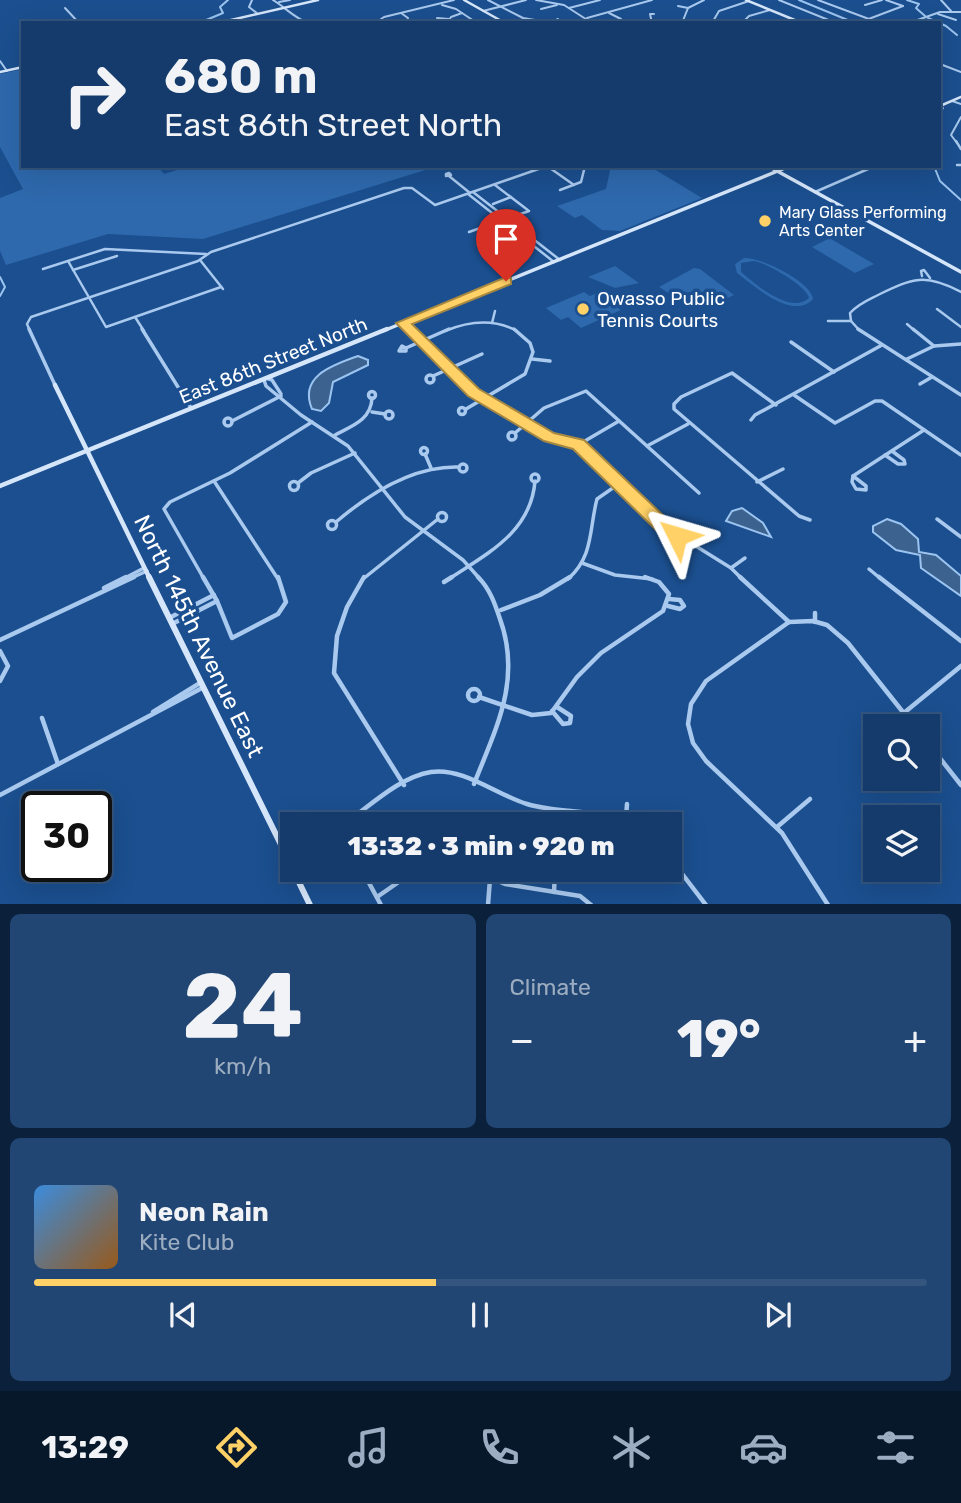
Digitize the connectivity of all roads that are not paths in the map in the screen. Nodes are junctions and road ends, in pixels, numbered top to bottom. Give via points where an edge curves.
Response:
1 (251, 0) edge
2 (273, 0) edge
3 (290, 0) edge
4 (318, 0) edge
5 (454, 0) edge
6 (464, 0) edge
7 (488, 0) edge
8 (526, 0) edge
9 (536, 0) edge
10 (600, 0) edge
11 (652, 0) edge
12 (705, 0) edge
13 (779, 0) edge
14 (818, 0) edge
15 (835, 0) edge
16 (884, 0) edge
17 (941, 0) edge
18 (748, 1) edge
19 (279, 2) junction
20 (826, 3) junction
21 (559, 4) junction
22 (442, 5) junction
23 (865, 5) dead end
24 (500, 6) junction
25 (678, 6) dead end
26 (65, 8) dead end
27 (285, 8) junction
28 (569, 8) junction
29 (688, 8) junction
30 (541, 9) dead end
31 (770, 10) junction
32 (483, 11) junction
33 (952, 11) junction
34 (607, 12) junction
35 (961, 12) edge
36 (401, 13) junction
37 (464, 13) junction
38 (937, 13) junction
39 (258, 14) junction
40 (654, 14) dead end
41 (437, 18) dead end
42 (587, 18) junction
43 (449, 19) joint
44 (621, 19) dead end
45 (792, 19) junction
46 (869, 19) junction
47 (956, 20) dead end
48 (77, 21) edge
49 (230, 21) edge
50 (303, 21) edge
51 (380, 21) edge
52 (408, 21) edge
53 (474, 21) edge
54 (501, 21) edge
55 (534, 21) edge
56 (590, 21) edge
57 (652, 21) edge
58 (683, 21) edge
59 (713, 21) edge
60 (744, 21) edge
61 (785, 21) edge
62 (797, 21) edge
63 (831, 21) edge
64 (864, 21) edge
65 (916, 21) edge
66 (0, 61) edge
67 (947, 62) dead end
68 (941, 64) edge
69 (941, 64) edge
70 (21, 68) edge
71 (7, 71) junction
72 (0, 72) edge
73 (961, 72) edge
74 (961, 97) edge
75 (952, 101) junction
76 (961, 104) edge
77 (941, 106) edge
78 (961, 117) edge
79 (956, 123) junction
80 (961, 124) edge
81 (961, 149) edge
82 (542, 168) edge
83 (550, 168) edge
84 (584, 168) edge
85 (772, 168) edge
86 (785, 168) edge
87 (870, 168) edge
88 (778, 171) junction
89 (449, 176) dead end
90 (575, 184) junction
91 (495, 185) junction
92 (560, 190) dead end
93 (816, 192) junction
94 (470, 193) junction
95 (511, 197) junction
96 (493, 204) dead end
97 (507, 219) junction
98 (502, 220) junction
99 (469, 232) dead end
100 (92, 253) junction
101 (206, 254) junction
102 (117, 256) dead end
103 (200, 260) junction
104 (68, 261) junction
105 (557, 261) junction
106 (99, 262) junction
107 (43, 269) dead end
108 (74, 270) junction
109 (961, 272) edge
110 (961, 292) edge
111 (89, 298) junction
112 (937, 309) dead end
113 (495, 312) dead end
114 (135, 317) junction
115 (828, 321) dead end
116 (850, 321) junction
117 (402, 323) junction
118 (492, 323) junction
119 (907, 324) dead end
120 (961, 327) edge
121 (421, 341) junction
122 (790, 342) dead end
123 (961, 344) edge
124 (882, 345) junction
125 (934, 346) junction
126 (406, 348) dead end
127 (482, 354) dead end
128 (532, 359) junction
129 (906, 360) junction
130 (550, 361) dead end
131 (448, 369) junction
132 (834, 372) junction
133 (433, 376) dead end
134 (932, 377) junction
135 (265, 378) junction
136 (55, 384) joint
137 (920, 384) dead end
138 (794, 395) junction
139 (961, 395) edge
140 (281, 396) junction
141 (372, 398) dead end
142 (484, 400) junction
143 (776, 405) junction
144 (191, 408) junction
145 (466, 409) dead end
146 (372, 412) junction
147 (385, 414) dead end
148 (751, 420) dead end
149 (232, 421) dead end
150 (618, 421) junction
151 (312, 422) junction
152 (526, 423) junction
153 (688, 424) junction
154 (924, 430) junction
155 (514, 433) dead end
156 (335, 435) junction
157 (579, 444) junction
158 (647, 446) junction
159 (87, 450) junction
160 (892, 451) junction
161 (355, 453) junction
162 (425, 454) dead end
163 (885, 455) junction
164 (961, 455) edge
165 (458, 467) dead end
166 (431, 468) junction
167 (783, 469) dead end
168 (853, 476) junction
169 (214, 481) junction
170 (535, 481) dead end
171 (757, 482) junction
172 (298, 483) dead end
173 (620, 484) junction
174 (0, 485) edge
175 (382, 490) junction
176 (699, 493) dead end
177 (438, 519) dead end
178 (937, 519) dead end
179 (810, 520) dead end
180 (336, 522) dead end
181 (421, 531) junction
182 (961, 537) edge
183 (745, 558) dead end
184 (582, 563) junction
185 (468, 565) junction
186 (730, 568) junction
187 (146, 569) junction
188 (869, 569) dead end
189 (444, 582) dead end
190 (214, 595) junction
191 (217, 601) junction
192 (500, 611) junction
193 (814, 613) dead end
194 (172, 620) junction
195 (789, 622) junction
196 (815, 622) junction
197 (0, 640) edge
198 (961, 641) edge
199 (0, 651) edge
200 (961, 666) edge
201 (0, 681) edge
202 (203, 685) junction
203 (479, 697) dead end
204 (505, 704) junction
205 (557, 707) junction
206 (552, 711) junction
207 (904, 714) joint
208 (42, 718) dead end
209 (940, 758) edge
210 (58, 764) junction
211 (474, 783) junction
212 (961, 785) edge
213 (404, 786) junction
214 (0, 795) edge
215 (810, 799) dead end
216 (627, 804) dead end
217 (570, 811) joint
218 (363, 812) edge
219 (578, 812) edge
220 (626, 812) edge
221 (777, 827) junction
222 (280, 842) edge
223 (682, 874) edge
224 (299, 882) edge
225 (369, 882) edge
226 (399, 882) edge
227 (490, 882) edge
228 (500, 882) edge
229 (554, 882) edge
230 (554, 892) junction
231 (377, 897) junction
232 (310, 904) edge
233 (380, 904) edge
234 (488, 904) edge
235 (590, 904) edge
236 (705, 904) edge
237 (827, 904) edge

1 - 39 street via 249,8
2 - 19 street
3 - 19 street
4 - 27 main road
5 - 22 street
6 - 32 main road
7 - 24 street
8 - 24 street
9 - 21 street
10 - 28 street
11 - 34 street
12 - 29 street
13 - 63 street
14 - 20 street
15 - 20 street
16 - 23 street
16 - 46 street via 903,6
17 - 33 street
18 - 31 main road
18 - 59 street via 718,12
19 - 27 street
20 - 46 street
21 - 28 street
21 - 30 street
22 - 36 street
22 - 37 street
24 - 32 street
24 - 55 street
25 - 29 street
26 - 48 street
27 - 39 main road
27 - 50 street
28 - 42 street
29 - 58 street
31 - 45 main road
31 - 60 street
32 - 54 main road
33 - 35 street
33 - 38 street
34 - 42 street
34 - 44 street
36 - 51 street
36 - 52 street
37 - 43 street
37 - 53 street
38 - 47 street
38 - 65 street
39 - 49 main road
40 - 57 street via 650,14
41 - 43 street
42 - 56 street
45 - 61 street
45 - 62 main road
46 - 64 street
66 - 71 street
67 - 68 street
69 - 73 street
70 - 71 main road
71 - 72 main road
74 - 75 main road
75 - 76 street
75 - 77 main road
78 - 79 street
79 - 80 street
79 - 81 street via 951,137
82 - 91 street
83 - 90 street
84 - 90 street via 581,182
85 - 88 main road
86 - 88 main road, East 86th Street North
87 - 93 street
88 - 93 main road
88 - 105 main road, East 86th Street North
89 - 94 street
90 - 92 street
91 - 94 street
91 - 95 street
93 - 109 main road
94 - 97 street
94 - 98 street
94 - 101 street via 435,205 412,188 404,188
95 - 96 street
95 - 97 street via 529,211
97 - 98 street
97 - 105 street
98 - 99 street
98 - 105 street
100 - 101 street via 109,249
100 - 104 street
100 - 106 street
101 - 103 street
102 - 106 street
103 - 111 street
103 - 114 street via 222,288
104 - 107 street
104 - 108 street
105 - 117 main road, East 86th Street North
106 - 108 street
108 - 111 street
110 - 116 street via 926,277 908,279 857,305
111 - 114 street via 106,327
111 - 136 street via 27,320
112 - 120 street
113 - 118 street
114 - 144 street
115 - 116 street
116 - 124 street
117 - 121 street
117 - 135 main road, East 86th Street North
118 - 121 street via 463,324
118 - 128 street via 523,335 531,346
119 - 125 street
121 - 126 street
121 - 131 street
122 - 132 street
123 - 125 street
124 - 129 street
124 - 132 street
125 - 129 street
127 - 131 street
128 - 130 street
128 - 142 street via 522,376
129 - 134 street
131 - 133 street
131 - 142 street
132 - 138 street
134 - 137 street
134 - 139 street
135 - 140 street via 272,380
135 - 140 street via 263,383
135 - 144 main road, East 86th Street North
136 - 159 main road, North 145th Avenue East
138 - 143 street
138 - 154 street via 835,423 880,400
140 - 149 street
140 - 151 street
141 - 146 street
142 - 145 street
142 - 152 street
143 - 148 street
143 - 153 street via 732,373 677,400 674,409
144 - 159 main road, East 86th Street North
146 - 147 street
146 - 156 street
150 - 152 street via 586,391 549,405
150 - 157 street
150 - 158 street
151 - 156 street
151 - 169 street
152 - 155 street
152 - 157 street via 549,437
153 - 158 street
153 - 171 street
154 - 160 street
154 - 164 street
156 - 161 street
157 - 173 street
158 - 176 street
159 - 174 main road, East 86th Street North
159 - 187 main road, North 145th Avenue East
160 - 163 street
160 - 163 street via 904,464
161 - 172 street
161 - 175 street
162 - 166 street
163 - 168 street
165 - 166 street
166 - 175 street
167 - 171 street
168 - 168 street via 856,489 866,490 866,486
169 - 190 street via 165,507
169 - 191 street via 277,574 286,600 276,616 232,638
170 - 185 street via 533,501 521,524
171 - 179 street
173 - 184 street via 597,499 592,538
173 - 186 street via 662,525
175 - 180 street
175 - 181 street
177 - 181 street
178 - 182 street
181 - 185 street
181 - 213 street via 358,584 331,663
183 - 186 street
184 - 192 street via 553,590
184 - 205 street via 619,576 649,576 664,586 669,602 661,615 599,654
185 - 189 street
185 - 192 street
186 - 195 street
187 - 194 main road, North 145th Avenue East
187 - 197 street
188 - 198 street
190 - 191 street
190 - 194 street
191 - 194 street
192 - 204 street via 510,666
193 - 196 street
194 - 202 main road, North 145th Avenue East
195 - 196 street
195 - 221 street via 706,681 692,702 689,719 702,760
196 - 207 street via 827,625 846,641
199 - 201 street via 8,666
200 - 207 street
202 - 210 street
202 - 222 main road, North 145th Avenue East
203 - 204 street
204 - 206 street via 534,716
204 - 211 street
205 - 206 street
205 - 206 street via 570,716 570,723 562,724
208 - 210 street
209 - 212 street
210 - 214 street
211 - 213 street via 436,772
211 - 217 street via 540,808
213 - 218 street
215 - 221 street
216 - 220 street
217 - 219 street
221 - 237 street
223 - 236 street
224 - 232 main road, North 145th Avenue East
225 - 231 street
226 - 231 street
227 - 234 street
228 - 230 street
229 - 230 street
230 - 235 street via 580,896
231 - 233 street

